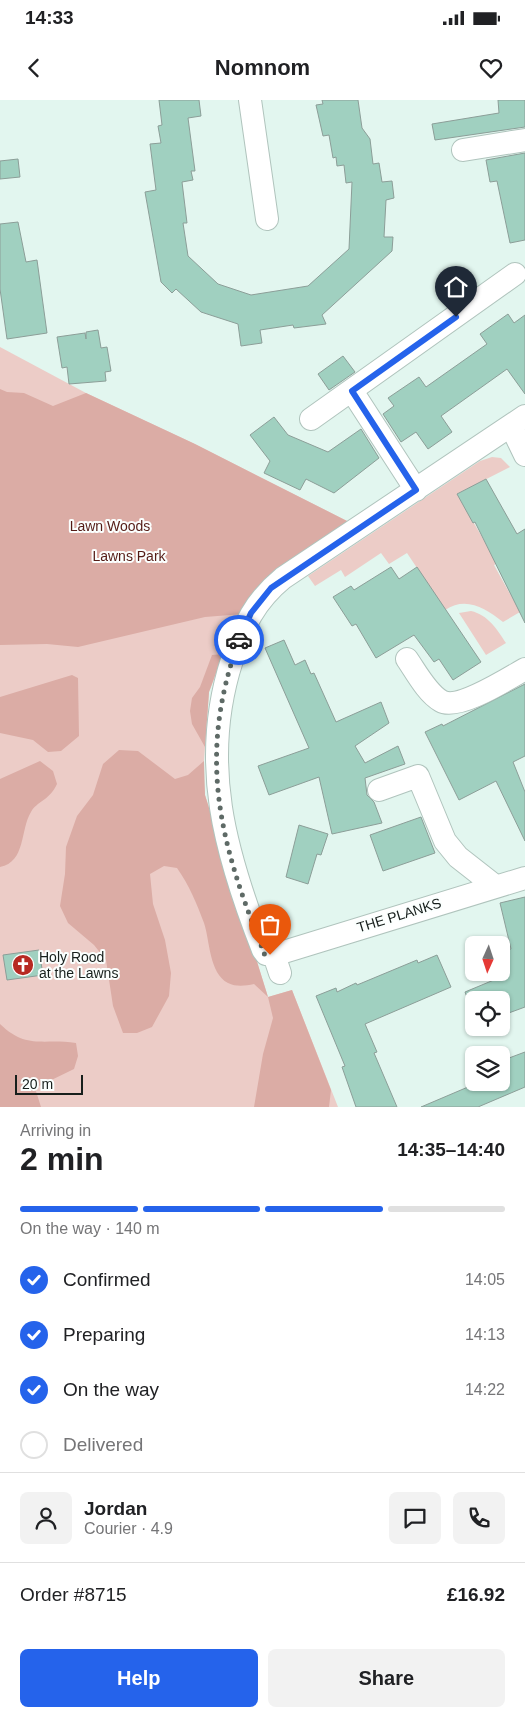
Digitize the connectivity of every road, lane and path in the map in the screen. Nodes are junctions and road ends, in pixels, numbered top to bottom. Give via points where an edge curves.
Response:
1 (250, 100) edge
2 (525, 140) edge
3 (463, 150) dead end
4 (267, 219) dead end
5 (515, 274) dead end
6 (352, 391) junction
7 (311, 419) dead end
8 (518, 421) edge
9 (525, 455) edge
10 (416, 490) junction
11 (408, 659) dead end
12 (525, 669) edge
13 (379, 790) dead end
14 (525, 878) edge
15 (495, 886) junction

1 - 4 street
2 - 3 street
5 - 6 street
6 - 7 street
6 - 10 street
8 - 9 street
8 - 10 street
10 - 15 street, THE PLANKS via 271,588 251,613 228,671 222,696 216,739 220,810 233,864 261,946 264,954 277,964
11 - 12 street via 436,697 448,704 462,702
13 - 15 street via 418,776 444,841 458,857
14 - 15 street, THE PLANKS

